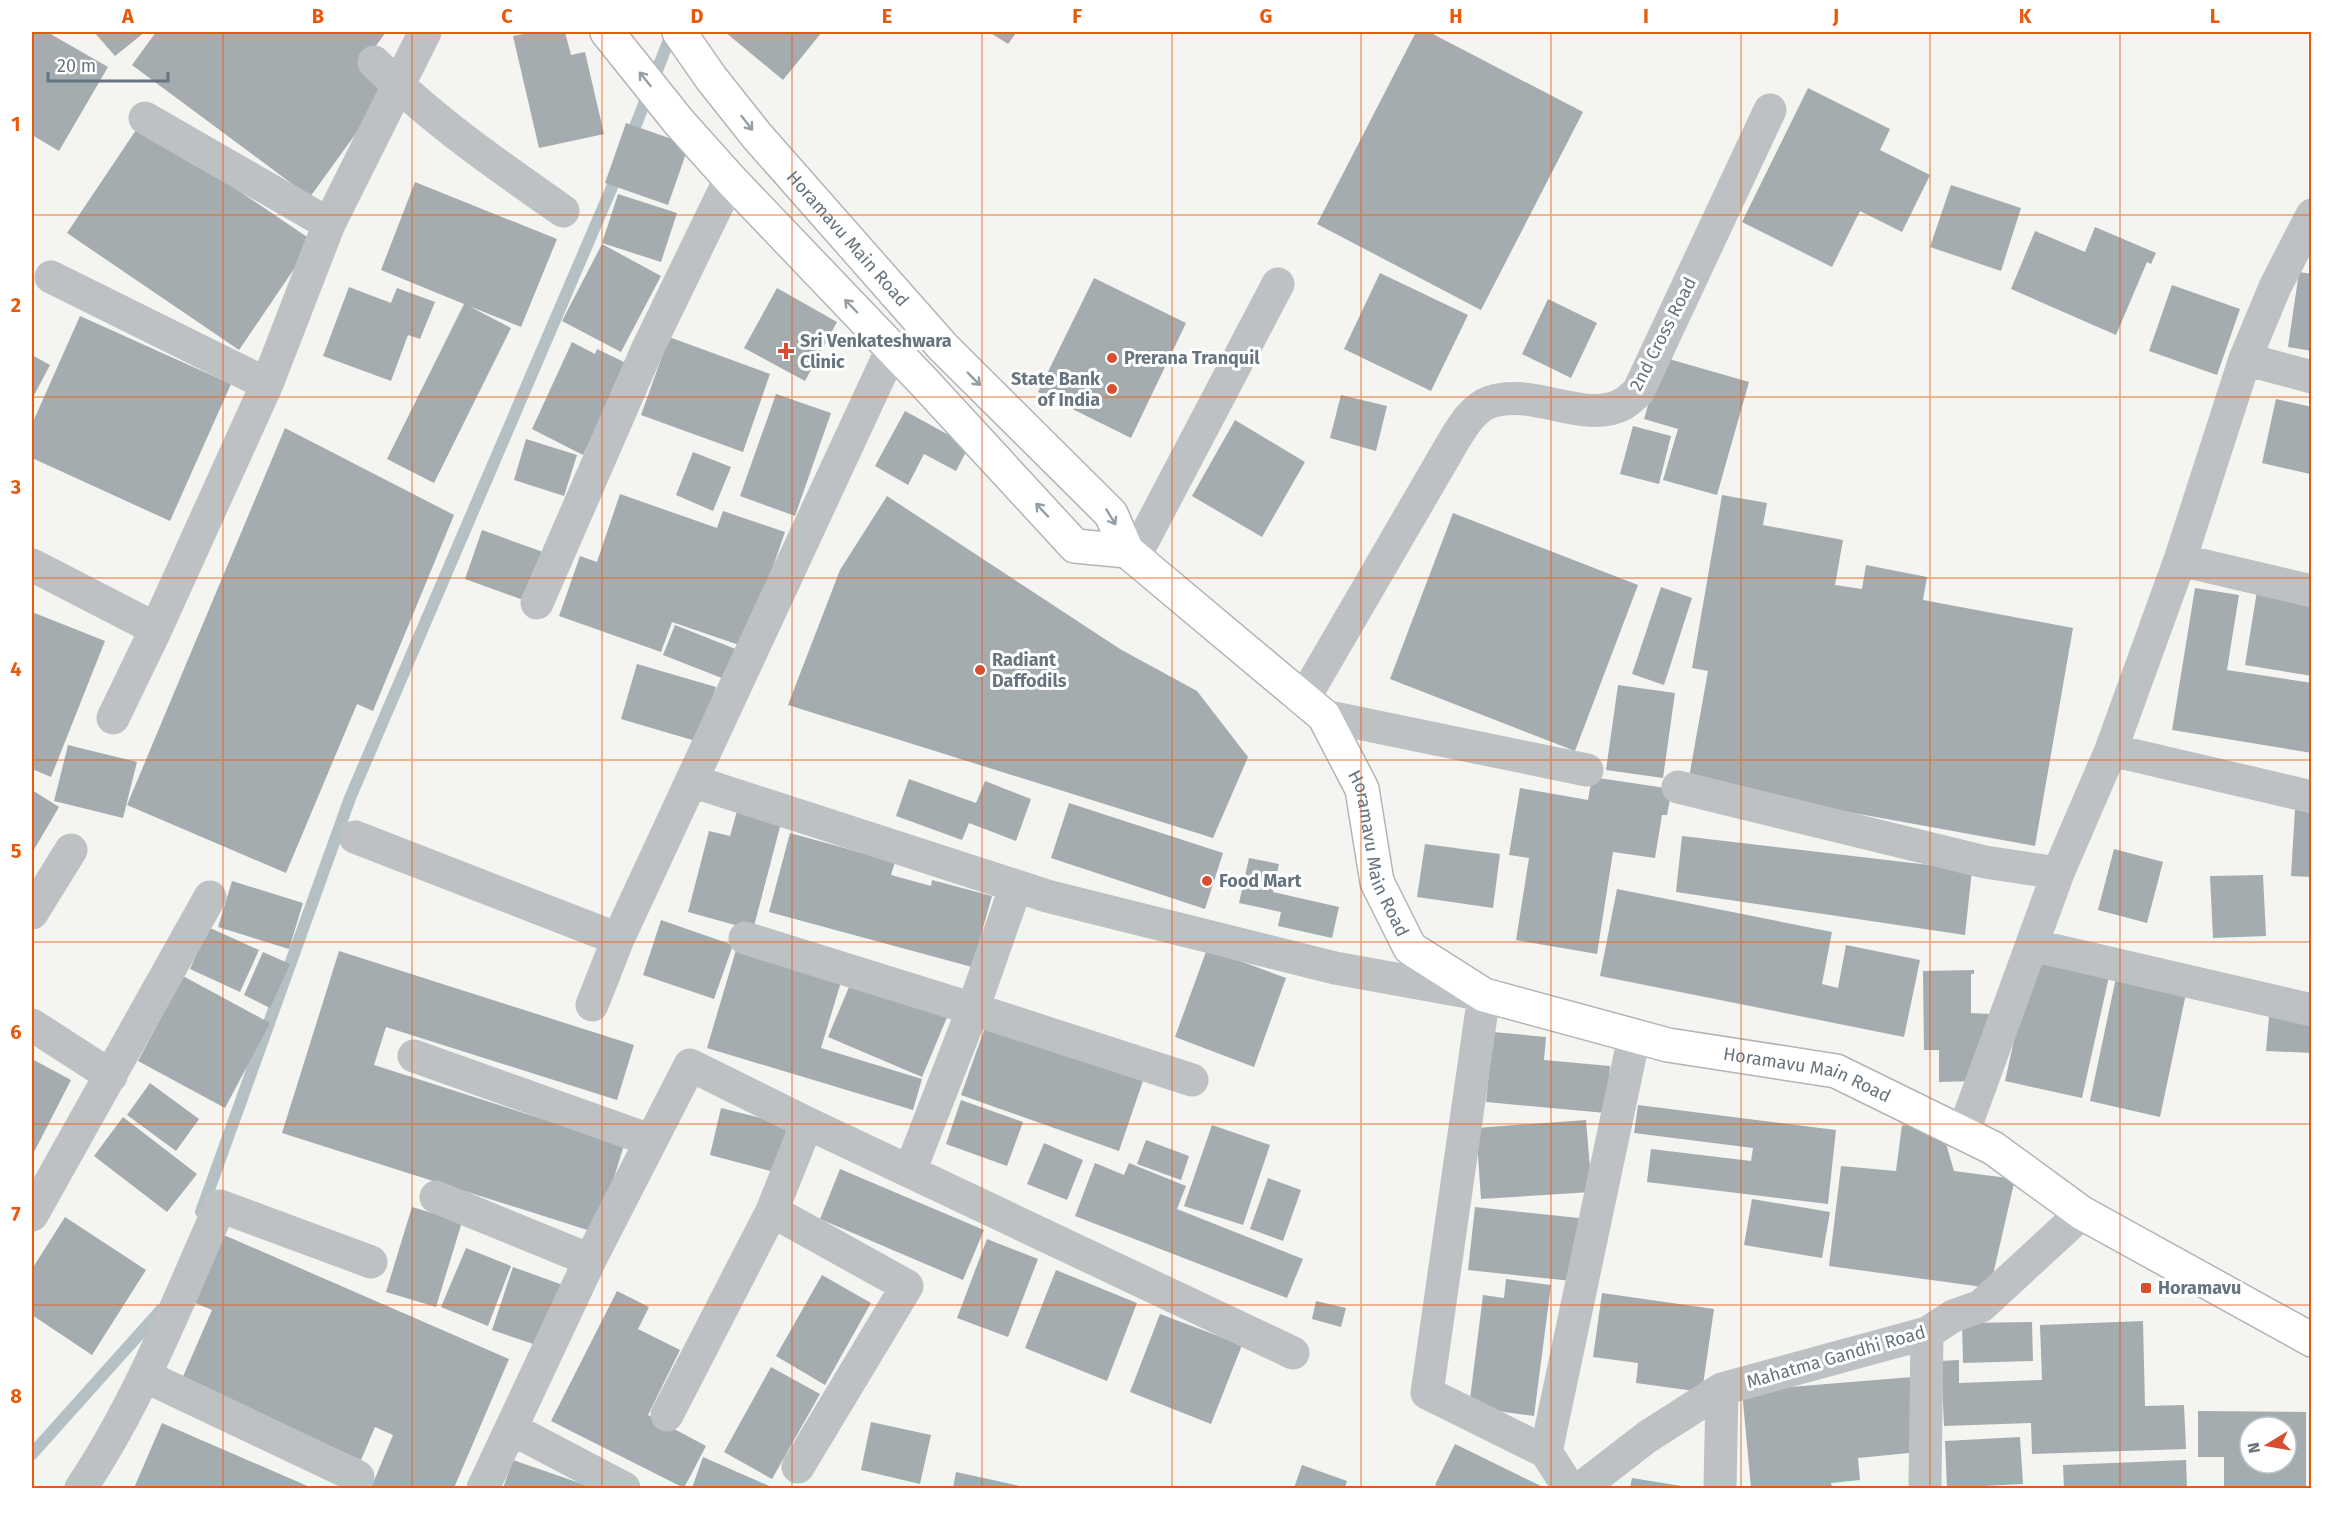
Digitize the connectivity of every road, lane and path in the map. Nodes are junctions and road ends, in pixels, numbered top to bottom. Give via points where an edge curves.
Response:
1 (424, 32) edge
2 (679, 32) edge
3 (610, 33) edge
4 (374, 62) dead end
5 (397, 86) junction
6 (1770, 110) dead end
7 (145, 118) dead end
8 (730, 179) junction
9 (563, 211) dead end
10 (2312, 215) edge
11 (329, 224) junction
12 (51, 277) dead end
13 (1278, 284) dead end
14 (892, 349) junction
15 (2245, 359) junction
16 (2312, 377) edge
17 (267, 384) junction
18 (1131, 554) junction
19 (2180, 560) junction
20 (32, 565) edge
21 (2312, 591) edge
22 (537, 603) dead end
23 (156, 629) junction
24 (1313, 708) junction
25 (113, 718) dead end
26 (2111, 750) junction
27 (1587, 770) dead end
28 (692, 781) junction
29 (1678, 787) dead end
30 (2312, 797) edge
31 (355, 837) dead end
32 (72, 850) dead end
33 (2058, 873) junction
34 (1016, 886) junction
35 (210, 897) dead end
36 (32, 913) edge
37 (745, 938) dead end
38 (618, 939) junction
39 (2032, 945) junction
40 (1484, 995) junction
41 (592, 1005) dead end
42 (974, 1009) junction
43 (2312, 1010) edge
44 (32, 1025) edge
45 (1634, 1037) junction
46 (414, 1056) dead end
47 (111, 1076) junction
48 (1192, 1080) dead end
49 (807, 1123) junction
50 (1963, 1133) junction
51 (650, 1140) junction
52 (910, 1171) junction
53 (436, 1197) dead end
54 (772, 1211) junction
55 (2082, 1213) junction
56 (32, 1215) edge
57 (590, 1260) junction
58 (371, 1262) dead end
59 (1927, 1333) junction
60 (2312, 1340) edge
61 (1293, 1353) dead end
62 (145, 1376) junction
63 (1722, 1389) junction
64 (667, 1415) dead end
65 (512, 1429) junction
66 (1546, 1452) junction
67 (798, 1467) dead end
68 (358, 1477) dead end
69 (81, 1488) edge
70 (483, 1488) edge
71 (624, 1488) edge
72 (1569, 1488) edge
73 (1581, 1488) edge
74 (1720, 1488) edge
75 (1925, 1488) edge

1 - 5 street
2 -> 18 main road, Horamavu Main Road via 757,136 943,347 1111,514
8 -> 3 main road
4 - 5 street
5 - 9 street via 477,150
5 - 11 street
6 - 24 street, 2nd Cross Road via 1638,392 1622,405 1598,411 1521,398 1490,402 1469,417
7 - 11 street
14 -> 8 main road
8 - 22 street via 647,350
10 - 15 street via 2275,287
11 - 17 street
12 - 17 street
13 - 18 street
18 -> 14 main road via 1076,546
14 - 28 street
15 - 16 street
15 - 19 street
17 - 23 street
18 - 24 main road, Horamavu Main Road
19 - 21 street
19 - 26 street
20 - 23 street
23 - 25 street
24 - 27 street
24 - 40 main road, Horamavu Main Road via 1362,789 1377,882 1410,948
26 - 30 street
26 - 33 street
28 - 34 street
28 - 38 street
29 - 33 street via 1985,862
31 - 38 street
32 - 36 street
33 - 39 street
34 - 40 street via 1335,968
34 - 42 street
35 - 47 street
37 - 42 street
38 - 41 street
39 - 43 street
39 - 50 street
40 - 45 main road, Horamavu Main Road
40 - 66 street via 1427,1394
42 - 48 street
42 - 52 street
44 - 47 street
45 - 50 main road, Horamavu Main Road via 1836,1071
45 - 66 street
46 - 51 street
47 - 56 street
49 - 51 street via 690,1065
49 - 52 street
49 - 54 street
50 - 55 main road, Horamavu Main Road via 1993,1148
51 - 57 street
52 - 61 street
53 - 57 street
54 - 64 street
54 - 67 street via 907,1286
55 - 59 street, Mahatma Gandhi Road via 1981,1306 1953,1316
55 - 60 main road, Horamavu Main Road
57 - 65 street
58 - 62 street via 220,1206
59 - 63 street, Mahatma Gandhi Road
59 - 75 street
62 - 68 street
62 - 69 street via 106,1451
63 - 73 street, Mahatma Gandhi Road via 1647,1437
63 - 74 street
65 - 70 street
65 - 71 street
66 - 72 street

